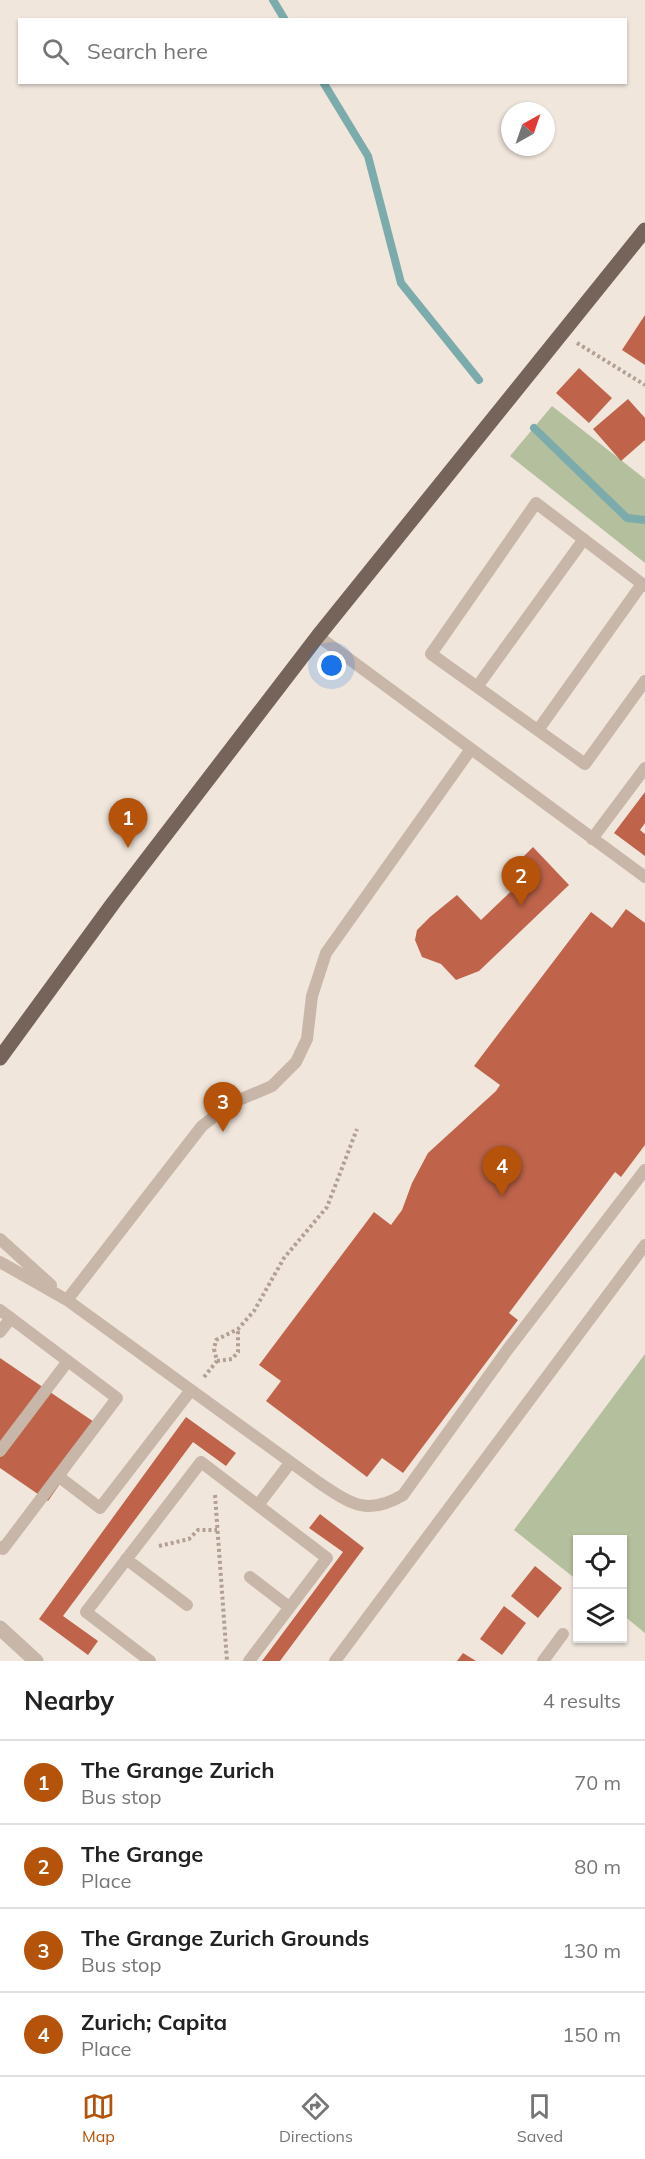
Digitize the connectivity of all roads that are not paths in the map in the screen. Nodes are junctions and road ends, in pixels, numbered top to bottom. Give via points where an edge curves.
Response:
1 (645, 230) edge
2 (584, 538) junction
3 (644, 585) edge
4 (318, 636) junction
5 (644, 685) edge
6 (477, 687) junction
7 (538, 730) junction
8 (471, 749) junction
9 (645, 768) edge
10 (592, 838) junction
11 (645, 878) edge
12 (0, 1058) edge
13 (645, 1170) edge
14 (0, 1239) edge
15 (645, 1245) edge
16 (0, 1262) edge
17 (67, 1300) junction
18 (0, 1310) edge
19 (11, 1318) junction
20 (0, 1332) edge
21 (68, 1361) junction
22 (190, 1390) junction
23 (0, 1450) edge
24 (290, 1463) junction
25 (58, 1476) junction
26 (258, 1505) junction
27 (0, 1547) edge
28 (126, 1559) junction
29 (250, 1577) dead end
30 (187, 1605) dead end
31 (290, 1607) junction
32 (0, 1628) edge
33 (563, 1634) dead end
34 (36, 1661) edge
35 (150, 1661) edge
36 (249, 1661) edge
37 (335, 1661) edge
38 (543, 1661) edge

1 - 4 main road
2 - 3 lane
2 - 6 lane
2 - 6 lane via 536,502 431,654
3 - 7 lane
4 - 8 lane
4 - 12 main road
5 - 7 lane via 585,764
6 - 7 lane
8 - 10 lane
8 - 17 lane via 326,954 312,996 307,1039 296,1062 272,1086 232,1103 202,1126
9 - 10 lane
10 - 11 lane
13 - 24 lane via 403,1495 370,1508 343,1498
14 - 17 lane
15 - 37 lane
16 - 17 lane
17 - 22 lane
18 - 19 lane
19 - 20 lane
19 - 21 lane
21 - 23 lane
21 - 25 lane via 117,1398
22 - 24 lane
22 - 25 lane via 100,1508
24 - 26 lane
25 - 27 lane via 3,1549
26 - 28 lane via 201,1462
26 - 31 lane via 327,1558
28 - 30 lane
28 - 35 lane via 86,1612
29 - 31 lane
31 - 36 lane
32 - 34 street
33 - 38 lane

